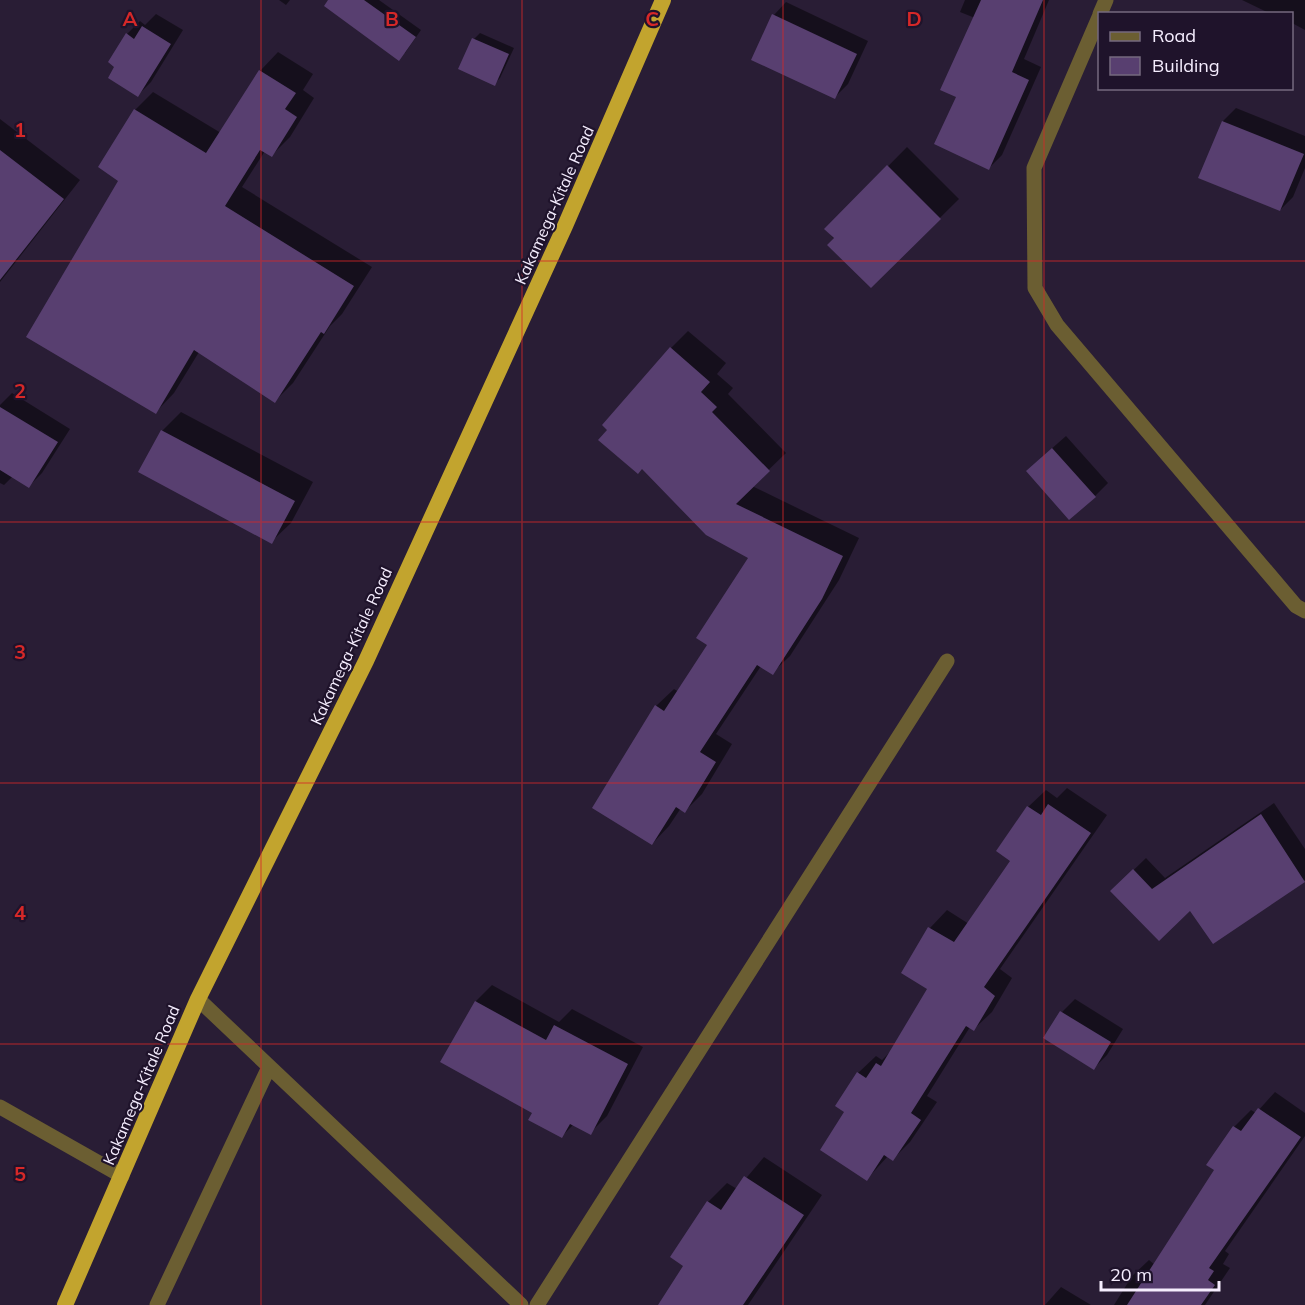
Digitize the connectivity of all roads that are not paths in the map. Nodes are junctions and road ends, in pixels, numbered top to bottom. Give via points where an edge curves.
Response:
1 (663, 0) edge
2 (1098, 19) edge
3 (1305, 611) edge
4 (947, 661) dead end
5 (198, 999) junction
6 (269, 1067) junction
7 (0, 1107) edge
8 (122, 1176) junction
9 (65, 1305) edge
10 (157, 1305) edge
11 (521, 1305) edge
12 (537, 1305) edge

1 - 5 highway, Kakamega-Kitale Road via 565,226 371,650
2 - 3 street via 1034,168 1035,288 1057,325
4 - 12 street
5 - 6 street
5 - 8 highway, Kakamega-Kitale Road
6 - 10 street
6 - 11 street
7 - 8 street
8 - 9 highway, Kakamega-Kitale Road

